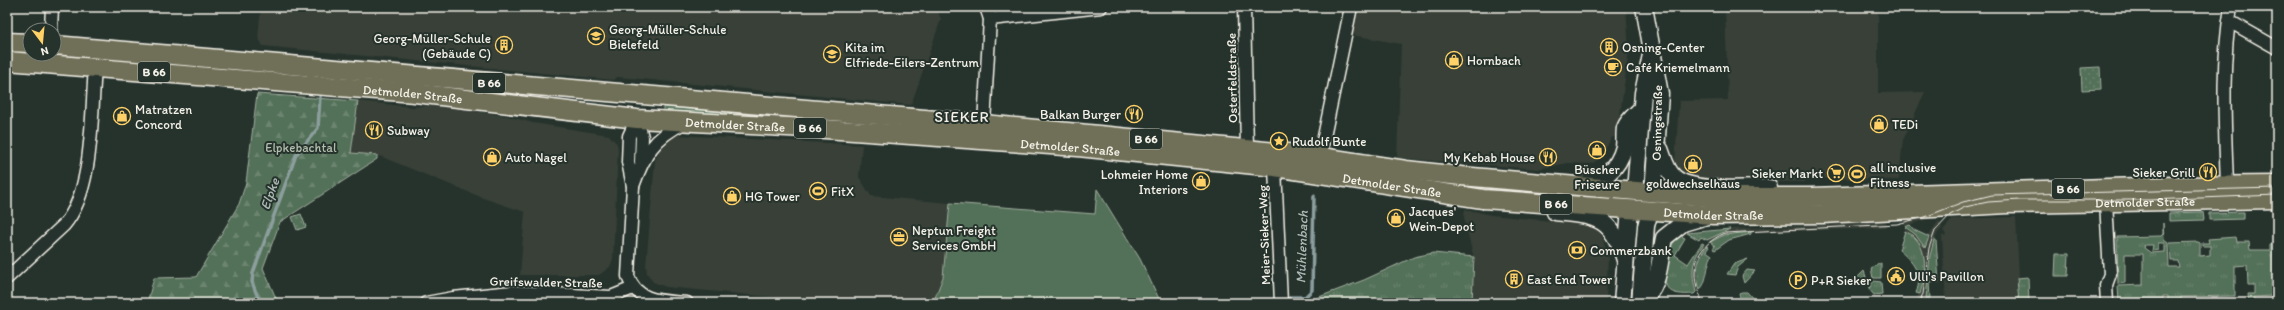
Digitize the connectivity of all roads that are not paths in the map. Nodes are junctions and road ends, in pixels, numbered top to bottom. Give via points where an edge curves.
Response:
1 (52, 7) edge
2 (1101, 7) edge
3 (1244, 7) edge
4 (1350, 7) edge
5 (1644, 7) edge
6 (2228, 11) edge
7 (988, 13) edge
8 (51, 22) edge
9 (7, 42) edge
10 (22, 43) edge
11 (62, 46) edge
12 (97, 48) junction
13 (2277, 48) edge
14 (1652, 54) junction
15 (22, 60) edge
16 (7, 61) edge
17 (62, 62) edge
18 (95, 68) junction
19 (275, 73) junction
20 (639, 93) junction
21 (1641, 109) junction
22 (637, 119) junction
23 (687, 121) junction
24 (984, 124) junction
25 (1658, 143) junction
26 (1247, 149) junction
27 (1320, 156) junction
28 (641, 163) junction
29 (1275, 167) junction
30 (1565, 185) junction
31 (633, 186) junction
32 (2277, 186) edge
33 (1635, 191) junction
34 (1653, 192) junction
35 (2228, 193) junction
36 (1801, 197) junction
37 (2277, 199) edge
38 (1483, 200) junction
39 (2106, 202) junction
40 (1630, 209) junction
41 (1650, 211) junction
42 (1713, 215) junction
43 (1625, 260) junction
44 (7, 278) edge
45 (633, 288) junction
46 (426, 303) edge
47 (687, 303) edge
48 (1280, 303) edge
49 (1622, 303) edge
50 (1640, 303) edge
51 (2106, 303) edge

1 - 8 street
2 - 7 street
3 - 26 street, Osterfeldstraße
4 - 27 street
5 - 14 main road, Osningstraße
6 - 13 street
6 - 35 street via 2224,90
7 - 24 street
9 - 10 main road
11 - 12 main road, Detmolder Straße / B 66
12 - 18 main road
12 - 19 main road, Detmolder Straße / B 66
14 - 21 main road, Osningstraße
14 - 25 main road, Osningstraße via 1660,94
15 - 16 main road, Detmolder Straße / B 66
17 - 18 main road, Detmolder Straße / B 66
18 - 19 main road, Detmolder Straße / B 66
18 - 44 street via 90,132 80,198 64,225
19 - 20 main road, Detmolder Straße / B 66
19 - 22 main road, Detmolder Straße / B 66 via 415,93
20 - 22 main road
20 - 24 main road, Detmolder Straße / B 66
21 - 30 main road via 1625,128 1621,156 1612,171 1592,182
21 - 33 main road, Osningstraße
22 - 23 main road, Detmolder Straße / B 66
22 - 28 street via 642,137
22 - 31 street via 629,136 628,162
23 - 28 street via 664,134
23 - 29 main road, Detmolder Straße / B 66 via 983,139
24 - 26 main road, Detmolder Straße / B 66
25 - 34 main road, Osningstraße
25 - 36 main road via 1669,172 1682,182 1705,187 1782,189
26 - 27 main road, Detmolder Straße / B 66
27 - 30 main road, Detmolder Straße / B 66 via 1406,170
28 - 31 street
29 - 38 main road, Detmolder Straße / B 66
29 - 48 street, Meier-Sieker-Weg
30 - 33 main road, Detmolder Straße / B 66
31 - 45 street via 628,269
32 - 35 main road, Detmolder Straße / B 66
33 - 34 main road, Detmolder Straße / B 66
33 - 40 main road
34 - 36 main road, Detmolder Straße / B 66 via 1707,197
34 - 41 main road
35 - 36 main road, Detmolder Straße / B 66
35 - 37 main road, Detmolder Straße / B 66
35 - 39 main road, Detmolder Straße / B 66
38 - 40 main road, Detmolder Straße / B 66
38 - 43 main road via 1513,209 1584,215 1600,220 1616,238
39 - 42 main road, Detmolder Straße / B 66 via 1976,205 1822,214
39 - 51 street via 2110,274 2106,285
40 - 41 main road, Detmolder Straße / B 66
40 - 43 main road
41 - 42 main road, Detmolder Straße / B 66
41 - 50 main road via 1646,226
42 - 50 main road, B 66 via 1683,223 1664,238 1656,283 1647,298
43 - 49 main road
45 - 46 street, Greifswalder Straße via 611,297 512,292
45 - 47 street via 649,299

